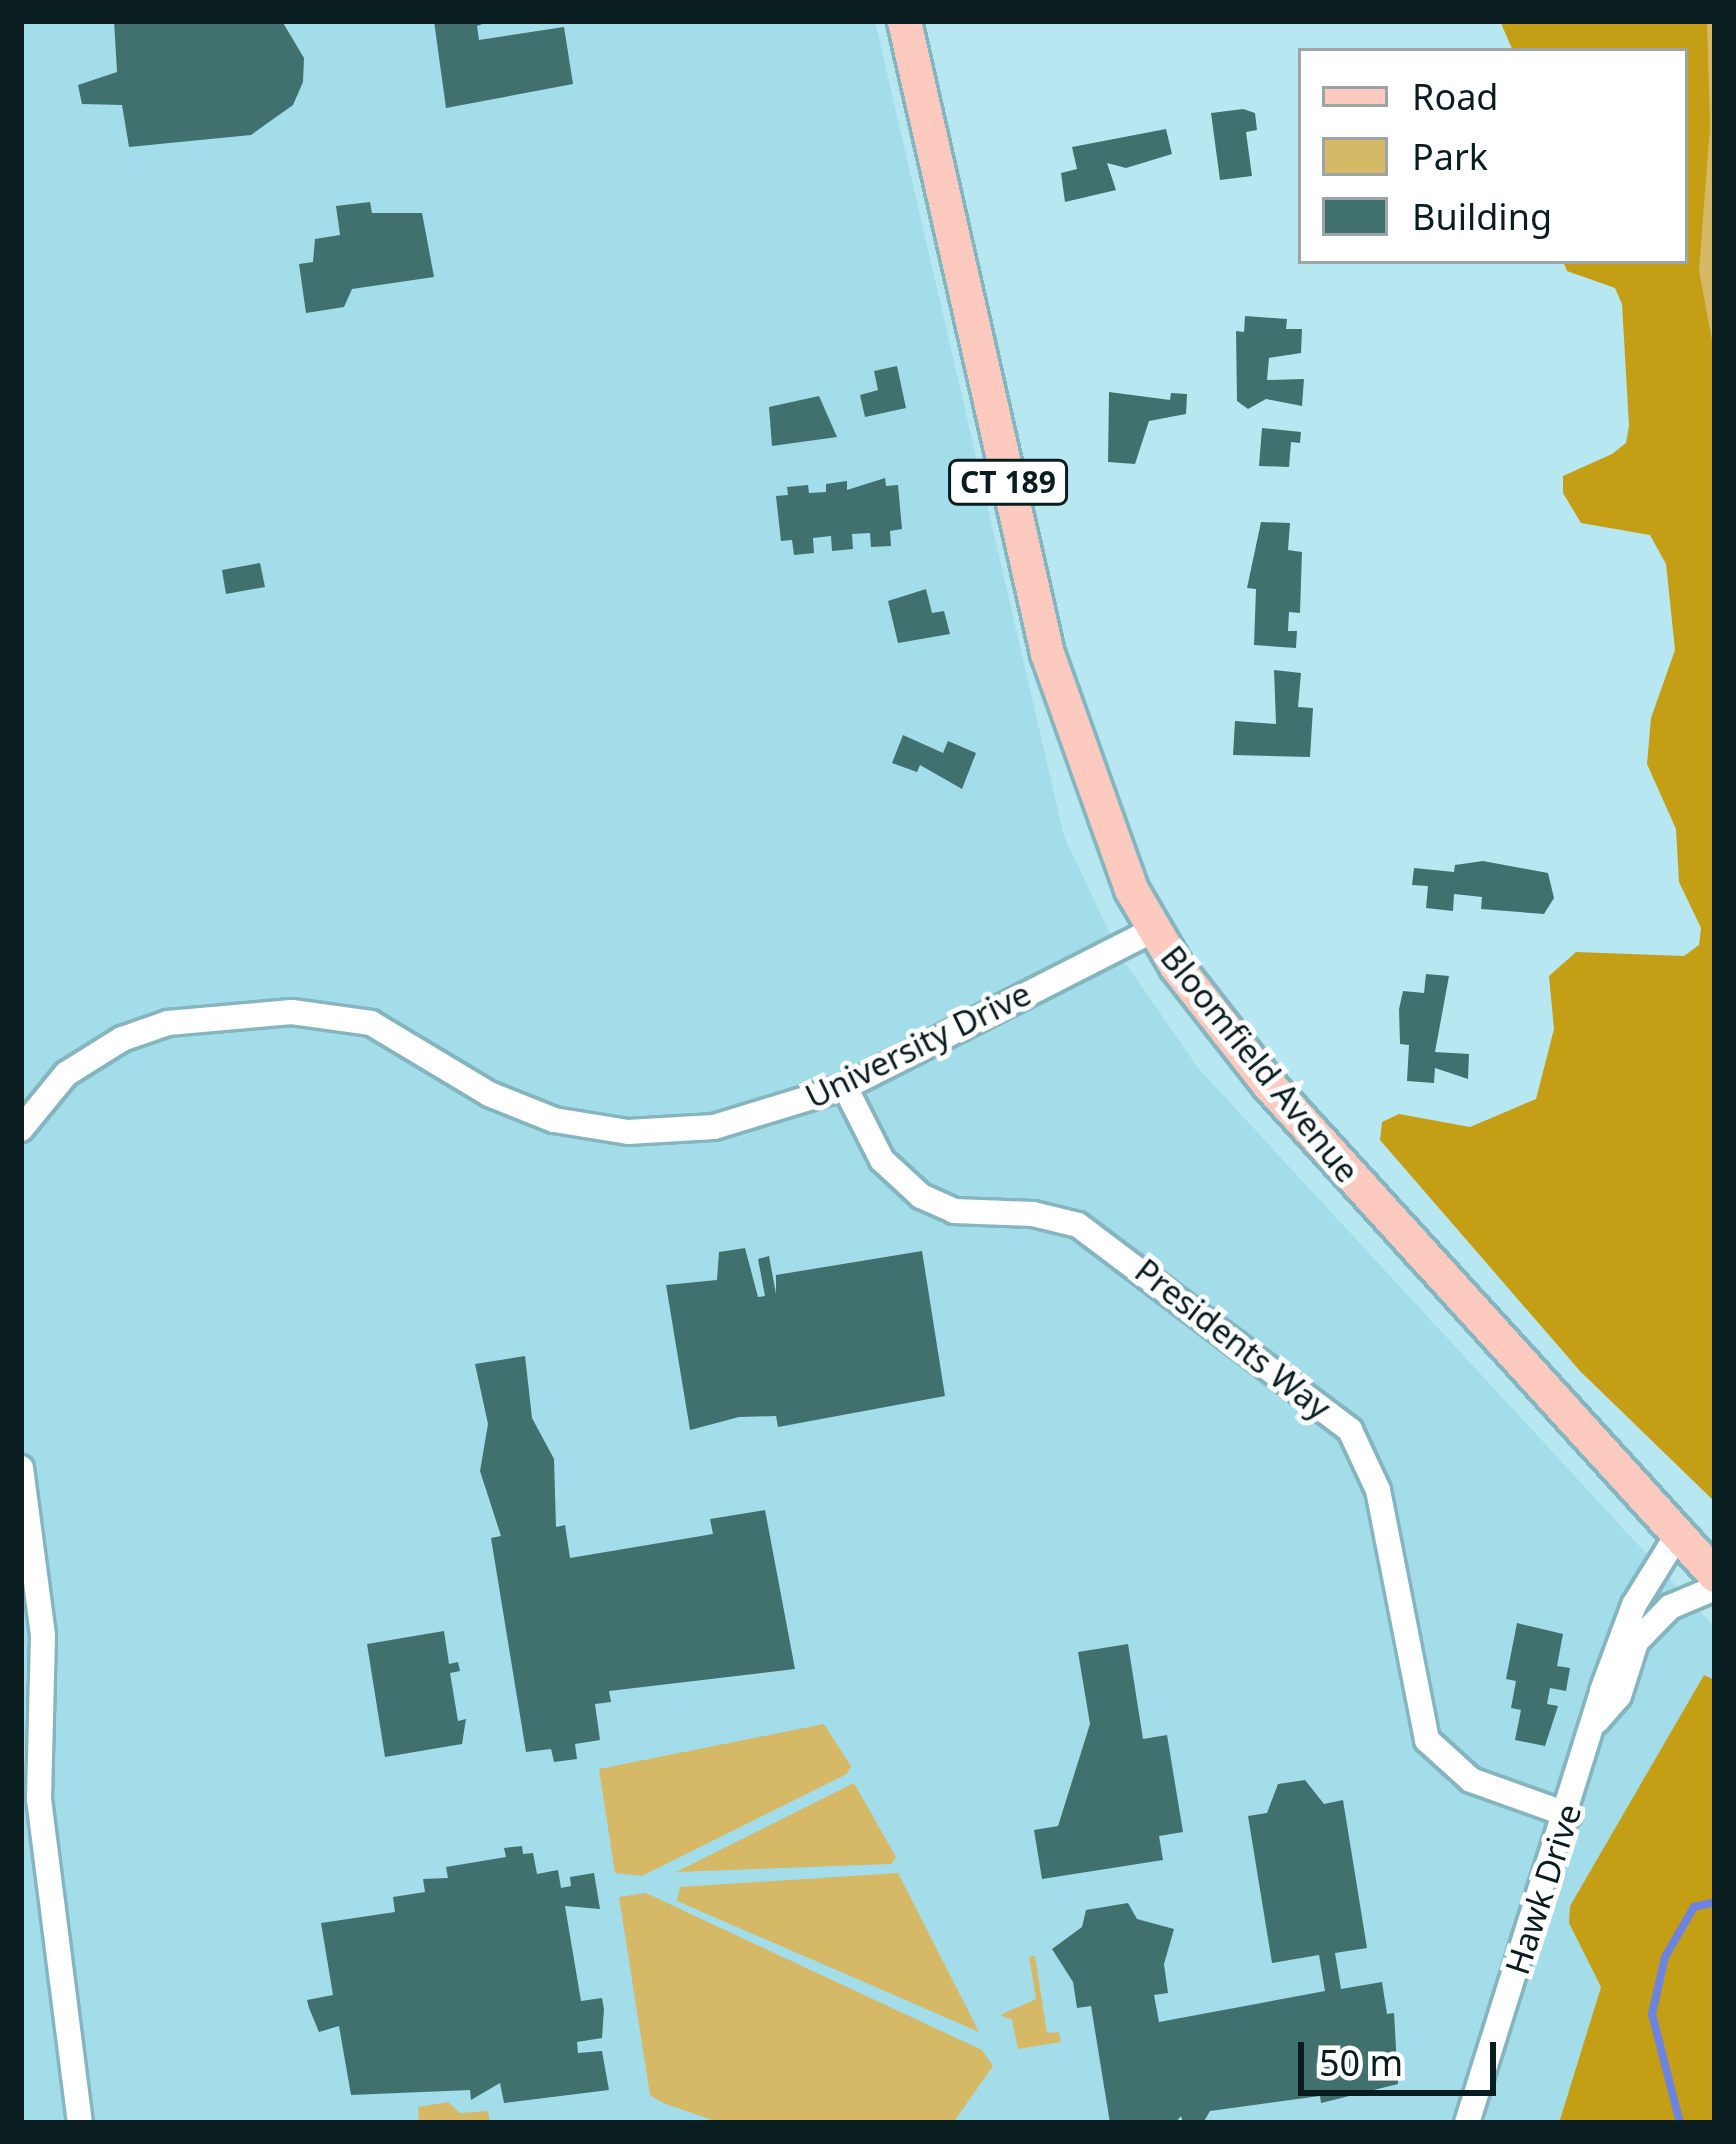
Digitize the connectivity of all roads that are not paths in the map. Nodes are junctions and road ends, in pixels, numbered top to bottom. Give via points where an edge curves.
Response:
1 (904, 21) edge
2 (1153, 930) junction
3 (845, 1087) junction
4 (21, 1129) edge
5 (21, 1468) edge
6 (1678, 1534) junction
7 (1715, 1575) edge
8 (1715, 1588) edge
9 (1595, 1722) junction
10 (1569, 1815) junction
11 (80, 2123) edge
12 (1467, 2123) edge

1 - 2 main road, Bloomfield Avenue / CT 189 via 1047,653 1095,804
2 - 3 street, University Drive
2 - 6 main road, Bloomfield Avenue / CT 189 via 1269,1085
3 - 4 street, University Drive via 714,1127 600,1129 489,1094 363,1020 264,1012 168,1023 122,1039 54,1086
3 - 10 street, Presidents Way via 881,1160 921,1196 954,1211 1078,1225 1350,1430 1378,1490 1427,1740 1471,1780
5 - 11 street via 43,1636 39,1799
6 - 7 main road, Bloomfield Avenue / CT 189
6 - 9 street, Hawk Drive via 1634,1605
8 - 9 street, Hawk Drive via 1670,1607 1636,1642 1619,1696
9 - 10 street, Hawk Drive
10 - 12 street, Hawk Drive

